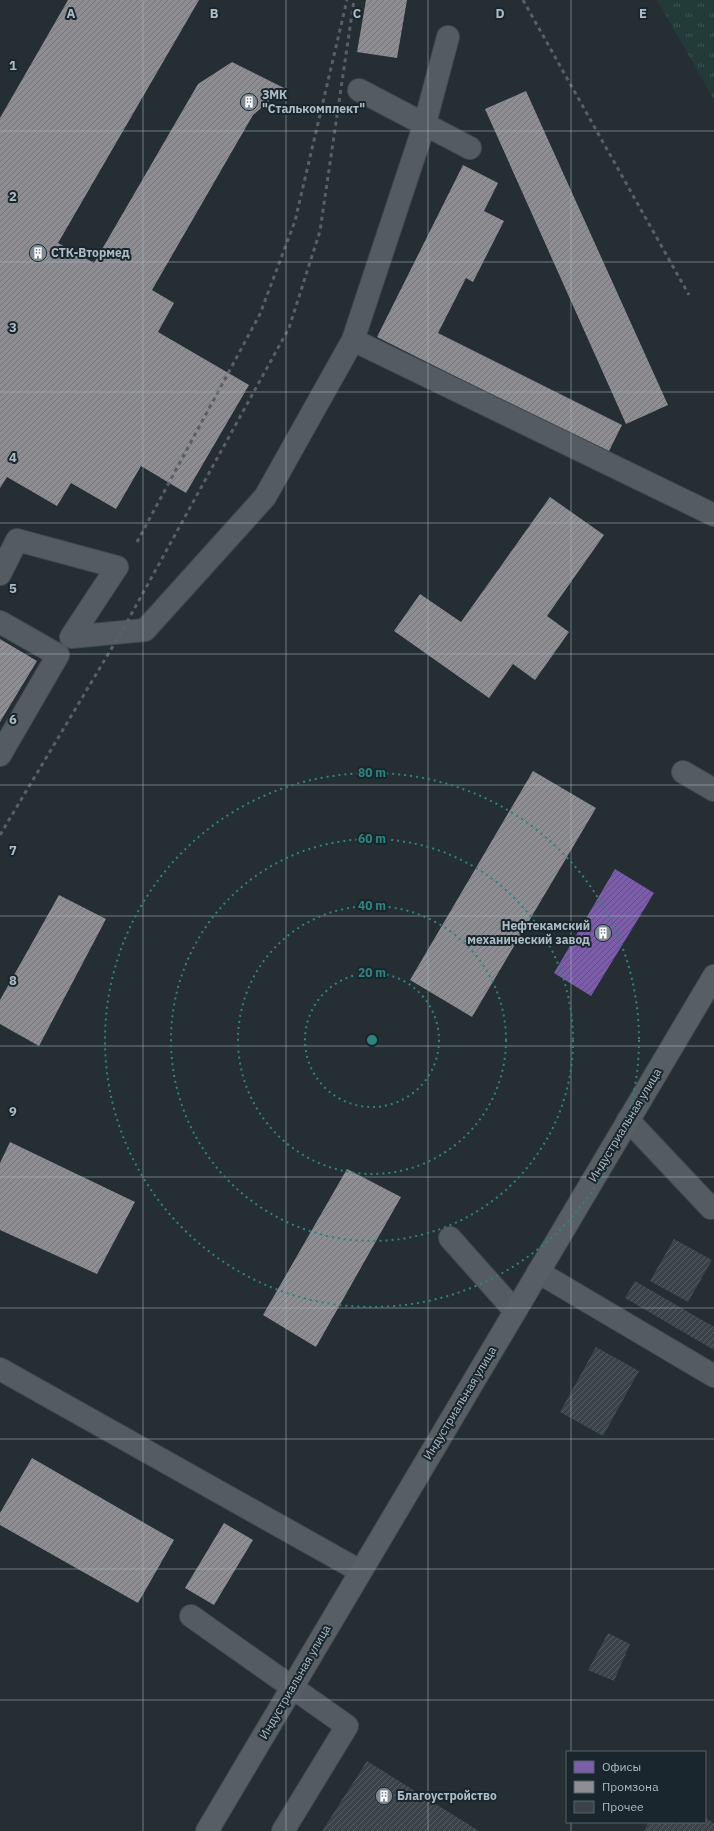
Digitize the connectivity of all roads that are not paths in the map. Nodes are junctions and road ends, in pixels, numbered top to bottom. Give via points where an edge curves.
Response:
1 (448, 37) dead end
2 (359, 90) dead end
3 (425, 123) junction
4 (470, 148) dead end
5 (353, 340) junction
6 (714, 515) edge
7 (0, 574) edge
8 (0, 622) edge
9 (0, 755) edge
10 (684, 772) dead end
11 (714, 790) edge
12 (714, 976) edge
13 (628, 1120) junction
14 (711, 1208) dead end
15 (450, 1238) dead end
16 (538, 1272) junction
17 (515, 1311) junction
18 (0, 1369) edge
19 (714, 1376) edge
20 (360, 1571) junction
21 (191, 1616) dead end
22 (292, 1687) junction
23 (207, 1831) edge
24 (283, 1831) edge

1 - 3 lane
2 - 3 lane
3 - 4 lane
3 - 5 lane
5 - 6 lane
5 - 7 lane via 265,497 145,630 71,637 116,567 17,540
8 - 9 lane via 58,655
10 - 11 lane
12 - 13 main road, Индустриальная улица
13 - 14 lane
13 - 16 main road, Индустриальная улица
15 - 17 lane
16 - 17 main road, Индустриальная улица
16 - 19 lane
17 - 20 main road, Индустриальная улица
18 - 20 lane
20 - 22 main road, Индустриальная улица
21 - 22 lane
22 - 23 main road, Индустриальная улица
22 - 24 lane via 347,1726

